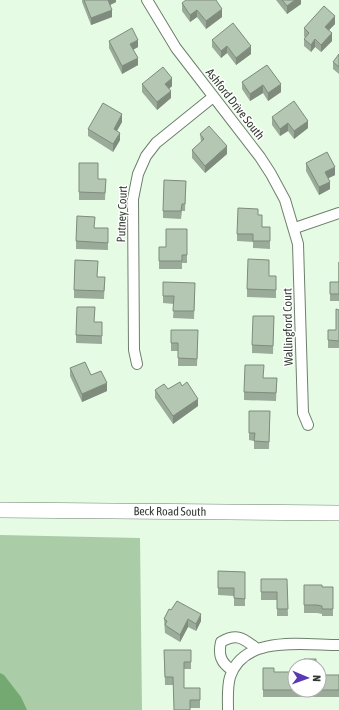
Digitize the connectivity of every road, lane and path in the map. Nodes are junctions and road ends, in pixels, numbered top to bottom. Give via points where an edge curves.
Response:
1 (147, 0) edge
2 (213, 97) junction
3 (339, 213) edge
4 (295, 228) junction
5 (137, 364) dead end
6 (308, 425) dead end
7 (0, 510) edge
8 (339, 513) edge
9 (339, 645) edge
10 (256, 648) junction
11 (232, 670) junction
12 (228, 710) edge

1 - 2 street, Ashford Drive South via 164,31
2 - 4 street, Ashford Drive South via 272,174 286,200
2 - 5 street, Putney Court via 156,143 146,156 138,174 133,199 134,350
3 - 4 street
4 - 6 street, Wallingford Court via 300,263 303,413
7 - 8 main road, Beck Road South
9 - 10 street via 272,645
10 - 11 street via 243,657
10 - 11 street via 237,637 230,637 221,642 221,661
11 - 12 street via 228,684

